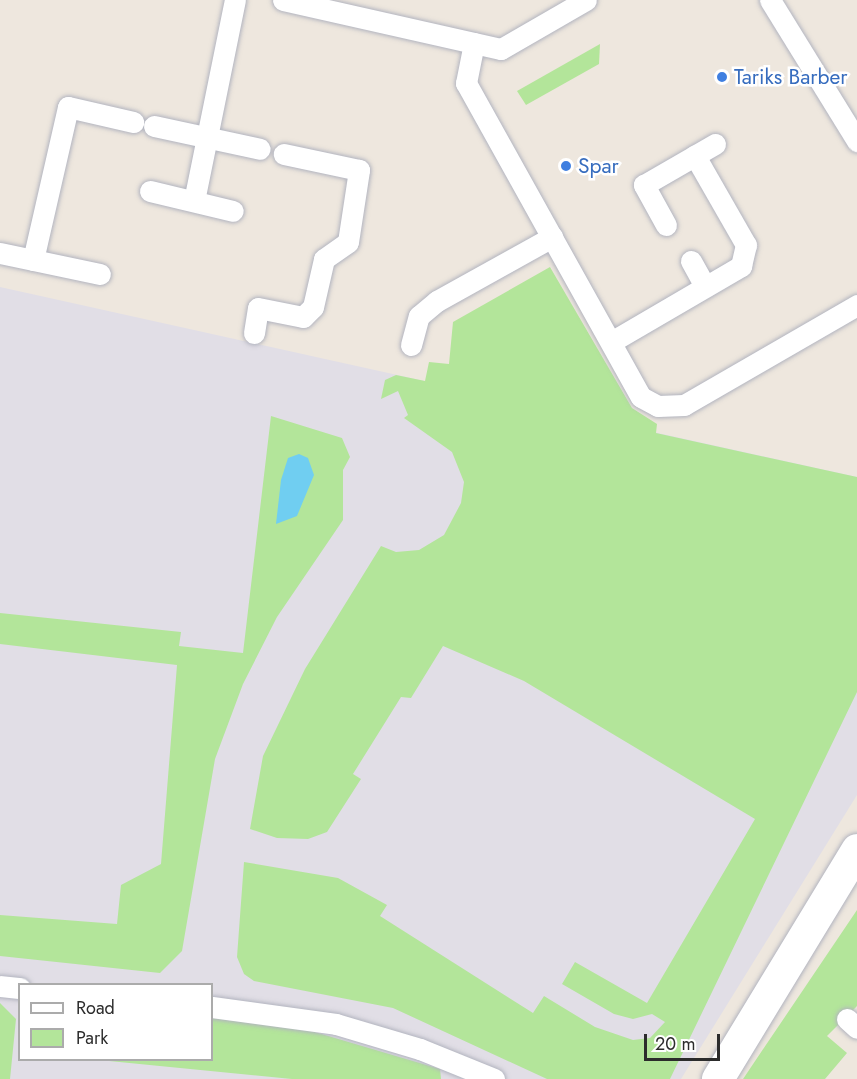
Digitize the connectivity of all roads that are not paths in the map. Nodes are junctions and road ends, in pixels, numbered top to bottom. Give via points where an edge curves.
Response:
1 (235, 0) edge
2 (283, 0) edge
3 (586, 0) edge
4 (770, 0) edge
5 (474, 43) junction
6 (133, 122) dead end
7 (154, 126) dead end
8 (207, 138) junction
9 (857, 141) edge
10 (715, 144) dead end
11 (260, 149) dead end
12 (284, 154) dead end
13 (695, 156) junction
14 (150, 191) dead end
15 (194, 201) junction
16 (233, 211) dead end
17 (666, 225) dead end
18 (552, 237) junction
19 (0, 254) edge
20 (33, 260) junction
21 (691, 261) dead end
22 (100, 274) dead end
23 (705, 286) junction
24 (857, 305) edge
25 (254, 333) dead end
26 (610, 342) junction
27 (411, 345) dead end
28 (857, 850) edge
29 (0, 986) edge
30 (18, 988) edge
31 (213, 1007) edge
32 (494, 1079) edge
33 (718, 1079) edge

1 - 8 street
2 - 5 street
3 - 5 street via 501,49
4 - 9 street
5 - 18 street via 466,83
6 - 20 street via 68,107
7 - 8 street
8 - 11 street
8 - 15 street
10 - 13 street
12 - 25 street via 359,170 348,242 324,259 313,307 303,317 258,308
13 - 17 street via 644,185
13 - 23 street via 746,245 741,266
14 - 15 street
15 - 16 street
18 - 26 street
18 - 27 street via 437,301 418,316
19 - 20 street
20 - 22 street
21 - 23 street
23 - 26 street
24 - 26 street via 684,405 658,406 641,397
28 - 33 street
29 - 30 street
31 - 32 street via 336,1024 420,1049

